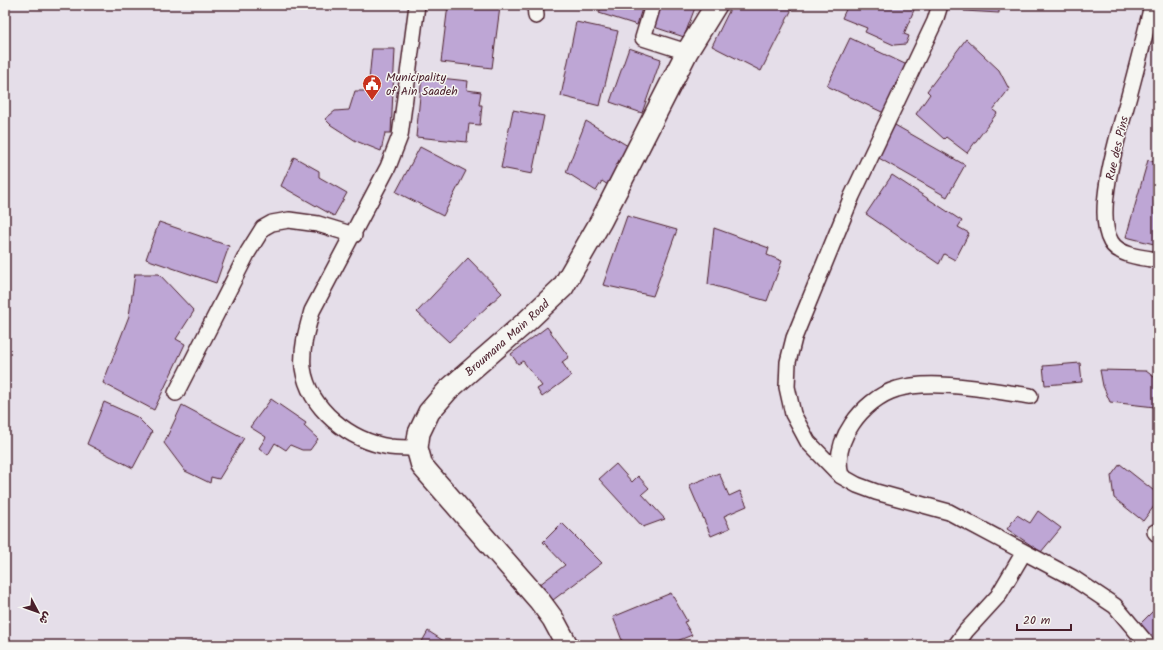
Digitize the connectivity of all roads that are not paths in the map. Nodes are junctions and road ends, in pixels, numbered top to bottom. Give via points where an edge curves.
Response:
1 (417, 5) edge
2 (653, 5) edge
3 (716, 5) edge
4 (940, 5) edge
5 (1152, 5) edge
6 (687, 52) junction
7 (354, 235) junction
8 (1158, 260) edge
9 (176, 393) dead end
10 (1030, 396) dead end
11 (417, 448) junction
12 (841, 476) junction
13 (1024, 552) junction
14 (567, 645) edge
15 (956, 645) edge
16 (1148, 645) edge

1 - 7 street via 400,136 388,167
2 - 6 street via 644,38
3 - 6 main road, Broumana Main Road
4 - 12 street via 935,21 852,196 794,338 788,362 787,387 799,428 808,442
5 - 8 street, Rue des Pins via 1114,155 1106,212 1109,235 1116,248 1129,254
6 - 11 main road, Broumana Main Road via 601,221 563,287 448,390 429,412 419,434
7 - 9 street via 318,224 289,220 272,223 263,228 248,252
7 - 11 street via 312,311 305,334 303,368 308,386 321,408 353,434 390,447
10 - 12 street via 942,386 914,385 896,389 858,415 848,429 840,450 838,466
11 - 14 main road via 422,466 539,600 554,619
12 - 13 street via 876,492 949,512
13 - 15 street via 998,596
13 - 16 street via 1073,578 1115,606

